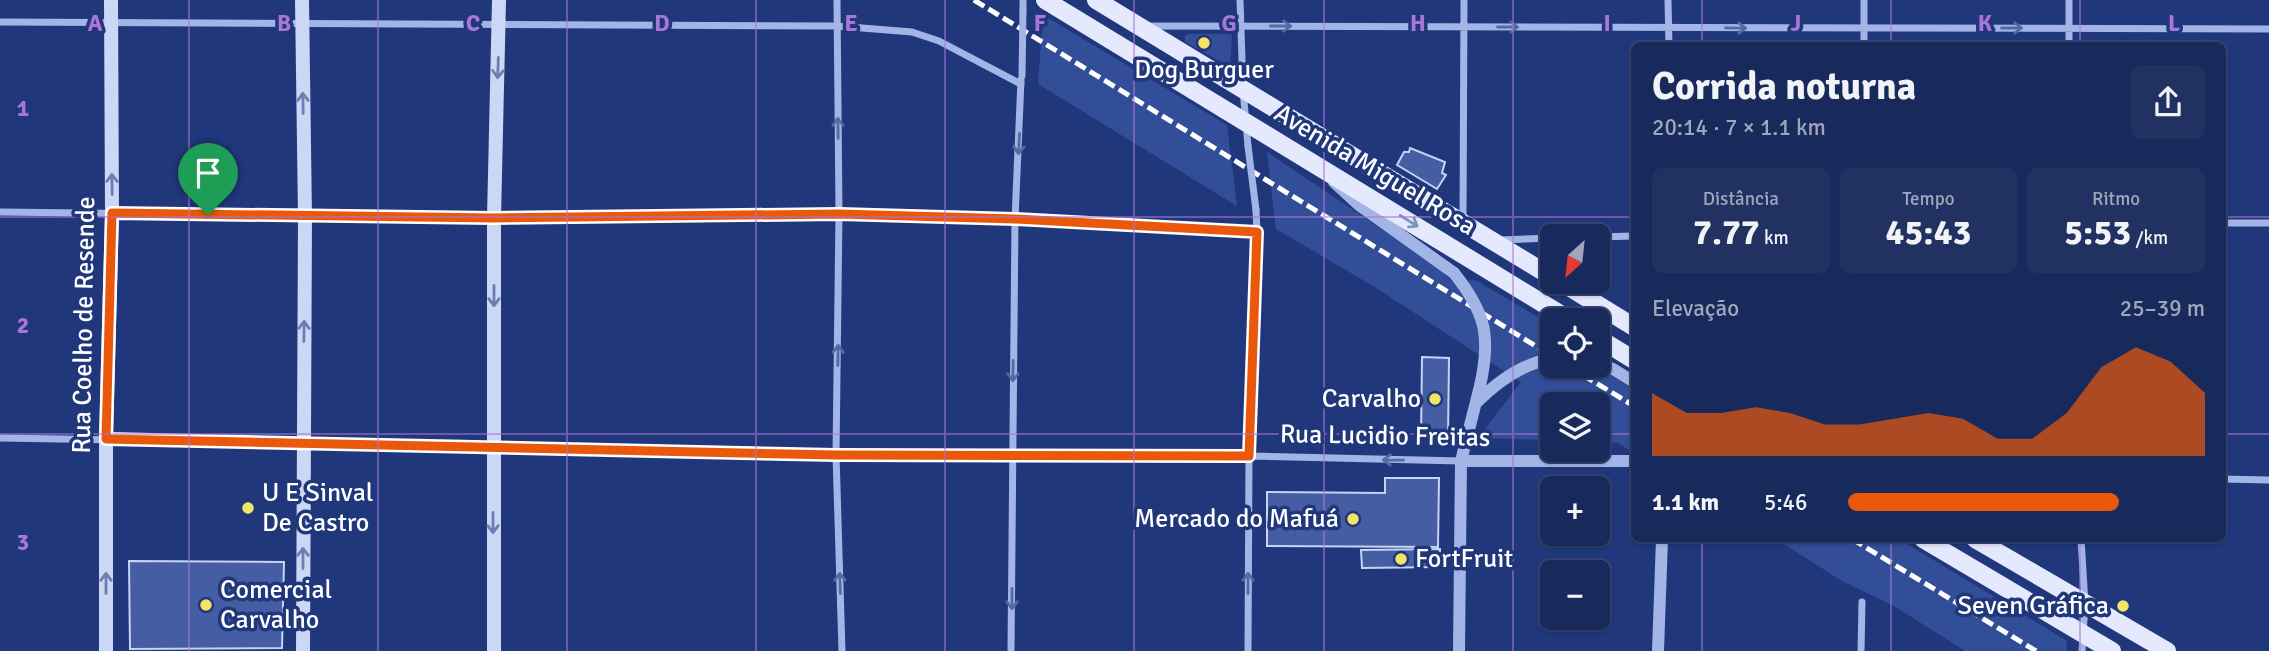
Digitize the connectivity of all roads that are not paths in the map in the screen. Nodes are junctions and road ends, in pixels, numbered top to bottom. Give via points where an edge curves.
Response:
1 (111, 0) edge
2 (302, 0) edge
3 (499, 0) edge
4 (837, 0) edge
5 (1023, 0) edge
6 (1045, 0) edge
7 (1096, 0) edge
8 (1240, 0) edge
9 (1464, 0) edge
10 (1668, 0) edge
11 (1864, 0) edge
12 (2069, 0) edge
13 (0, 22) edge
14 (110, 22) junction
15 (301, 23) junction
16 (499, 25) junction
17 (837, 26) junction
18 (1139, 26) junction
19 (1241, 26) junction
20 (1464, 27) junction
21 (1669, 27) junction
22 (2069, 28) junction
23 (1864, 29) junction
24 (2269, 29) edge
25 (1669, 42) edge
26 (1864, 42) edge
27 (2069, 42) edge
28 (1021, 80) junction
29 (1243, 90) junction
30 (1246, 122) junction
31 (1319, 166) junction
32 (0, 212) edge
33 (112, 213) junction
34 (839, 214) junction
35 (305, 216) junction
36 (494, 218) junction
37 (1015, 219) junction
38 (1462, 222) junction
39 (2226, 223) edge
40 (2269, 223) edge
41 (1257, 232) junction
42 (1631, 236) edge
43 (1610, 237) edge
44 (1540, 238) edge
45 (1494, 240) junction
46 (1540, 269) edge
47 (1580, 294) edge
48 (1550, 308) edge
49 (1631, 325) edge
50 (1610, 345) edge
51 (1631, 358) edge
52 (1540, 361) edge
53 (1610, 368) edge
54 (1631, 380) edge
55 (1485, 388) junction
56 (0, 438) edge
57 (106, 439) junction
58 (303, 444) junction
59 (493, 446) junction
60 (836, 455) junction
61 (1012, 455) junction
62 (1249, 456) junction
63 (1461, 461) junction
64 (1631, 462) edge
65 (2226, 480) edge
66 (2269, 481) edge
67 (1662, 542) edge
68 (1935, 542) edge
69 (1980, 542) edge
70 (2081, 542) edge
71 (1862, 602) dead end
72 (2085, 604) junction
73 (2083, 643) edge
74 (106, 651) edge
75 (303, 651) edge
76 (494, 651) edge
77 (842, 651) edge
78 (1012, 651) edge
79 (1248, 651) edge
80 (1459, 651) edge
81 (1658, 651) edge
82 (1861, 651) edge
83 (2112, 651) edge
84 (2167, 651) edge

1 - 14 main road, Rua Coelho de Resende
2 - 15 main road
3 - 16 main road
4 - 17 street
5 - 28 street, bridge
6 - 30 main road, Avenida Miguel Rosa
7 - 18 main road, Avenida Miguel Rosa
8 - 19 street
9 - 20 street
10 - 21 street
11 - 23 street
12 - 22 street
13 - 14 street
14 - 15 street
33 -> 14 main road, Rua Coelho de Resende
15 - 16 street
35 -> 15 main road
16 - 17 street
16 -> 36 main road
17 - 28 street via 912,32
34 -> 17 street
18 - 19 street
18 - 29 main road, Avenida Miguel Rosa
19 -> 20 street
19 - 29 street
20 -> 21 street
20 - 38 street
21 -> 23 street
21 - 25 street
23 -> 22 street
22 - 24 street
22 - 27 street
23 - 26 street
28 -> 37 street
29 - 30 street
29 - 38 main road, Avenida Miguel Rosa
30 - 31 main road, Avenida Miguel Rosa
30 - 41 street, bridge
31 -> 48 main road, Avenida Miguel Rosa
31 - 55 street, bridge via 1359,205 1454,273 1484,326
32 - 33 street
33 - 35 street
33 - 57 main road, Rua Coelho de Resende
34 - 36 street
34 - 37 street
60 -> 34 street
35 - 36 street
58 -> 35 main road
36 -> 59 main road
37 - 41 street
37 -> 61 street
38 - 45 main road, Avenida Miguel Rosa
39 - 40 street
41 - 62 street
42 - 43 street
44 - 45 street
45 - 46 main road, Avenida Miguel Rosa
47 - 49 main road
50 - 51 main road
52 - 55 street
53 - 54 street
55 - 63 street via 1476,403
56 - 57 street, Rua Lucidio Freitas
57 - 58 street, Rua Lucidio Freitas
74 -> 57 main road, Rua Coelho de Resende
58 - 59 street, Rua Lucidio Freitas
75 -> 58 main road
59 - 60 street, Rua Lucidio Freitas
59 -> 76 main road
60 - 61 street, Rua Lucidio Freitas
77 -> 60 street
61 - 62 street, Rua Lucidio Freitas
61 -> 78 street
63 -> 62 street, Rua Lucidio Freitas
79 -> 62 street
63 - 64 street, Rua Lucidio Freitas
63 - 80 street
65 - 66 street
67 - 81 street
68 - 73 main road
69 - 72 main road
70 - 72 street
71 - 82 street
72 - 73 street
72 - 84 main road
73 - 83 main road

